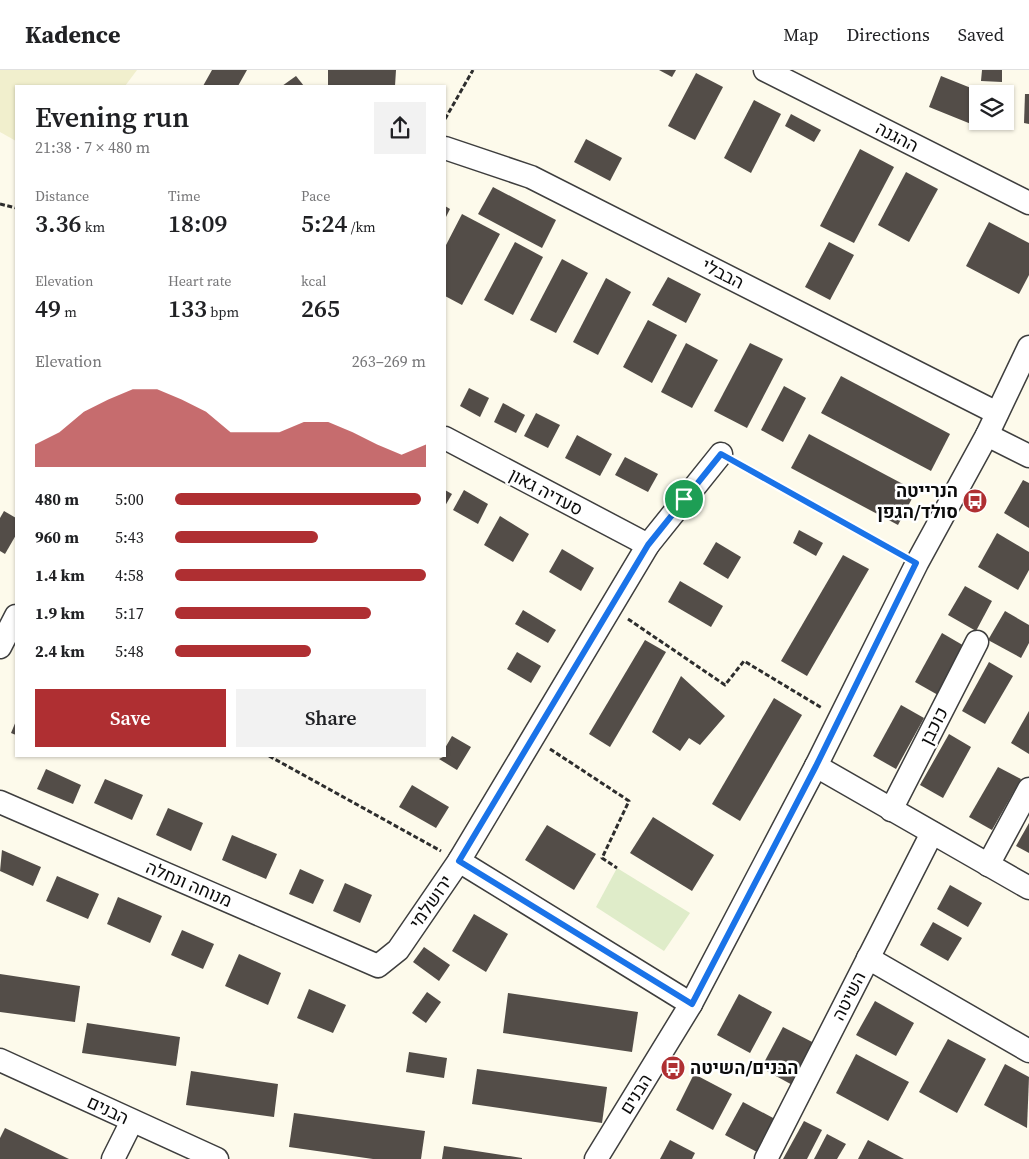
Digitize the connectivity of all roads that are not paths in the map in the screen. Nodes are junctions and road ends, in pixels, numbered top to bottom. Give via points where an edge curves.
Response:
1 (765, 70) edge
2 (446, 148) edge
3 (1029, 203) edge
4 (1029, 347) edge
5 (997, 412) junction
6 (987, 435) junction
7 (446, 439) edge
8 (721, 454) road end
9 (1029, 456) edge
10 (648, 545) junction
11 (15, 618) edge
12 (977, 642) dead end
13 (0, 647) edge
14 (816, 766) junction
15 (1029, 789) edge
16 (0, 802) edge
17 (891, 810) junction
18 (932, 834) junction
19 (459, 861) junction
20 (988, 865) junction
21 (1029, 888) edge
22 (868, 958) junction
23 (378, 966) joint
24 (692, 1004) junction
25 (1029, 1052) edge
26 (0, 1060) edge
27 (132, 1121) junction
28 (113, 1159) edge
29 (217, 1159) edge
30 (596, 1159) edge
31 (766, 1159) edge

1 - 3 street, ההגנה
2 - 5 street, הבבלי via 531,177
4 - 5 street, הבנים
5 - 6 street, הבנים
6 - 9 street
6 - 14 street, הבנים via 916,563
7 - 10 street, סעדיה גאון
8 - 10 street, ירושלמי
10 - 19 street, ירושלמי
11 - 13 street
12 - 17 street, כוכבן
14 - 17 street
14 - 24 street, הבנים
15 - 20 street
16 - 23 street, מנוחה ונחלה
17 - 18 street
18 - 20 street
18 - 22 street, השיטה
19 - 23 street, ירושלמי via 398,950
19 - 24 street
20 - 21 street
22 - 25 street
22 - 31 street, השיטה
24 - 30 street, הבנים
26 - 27 street, הבנים
27 - 28 street
27 - 29 street, הבנים

